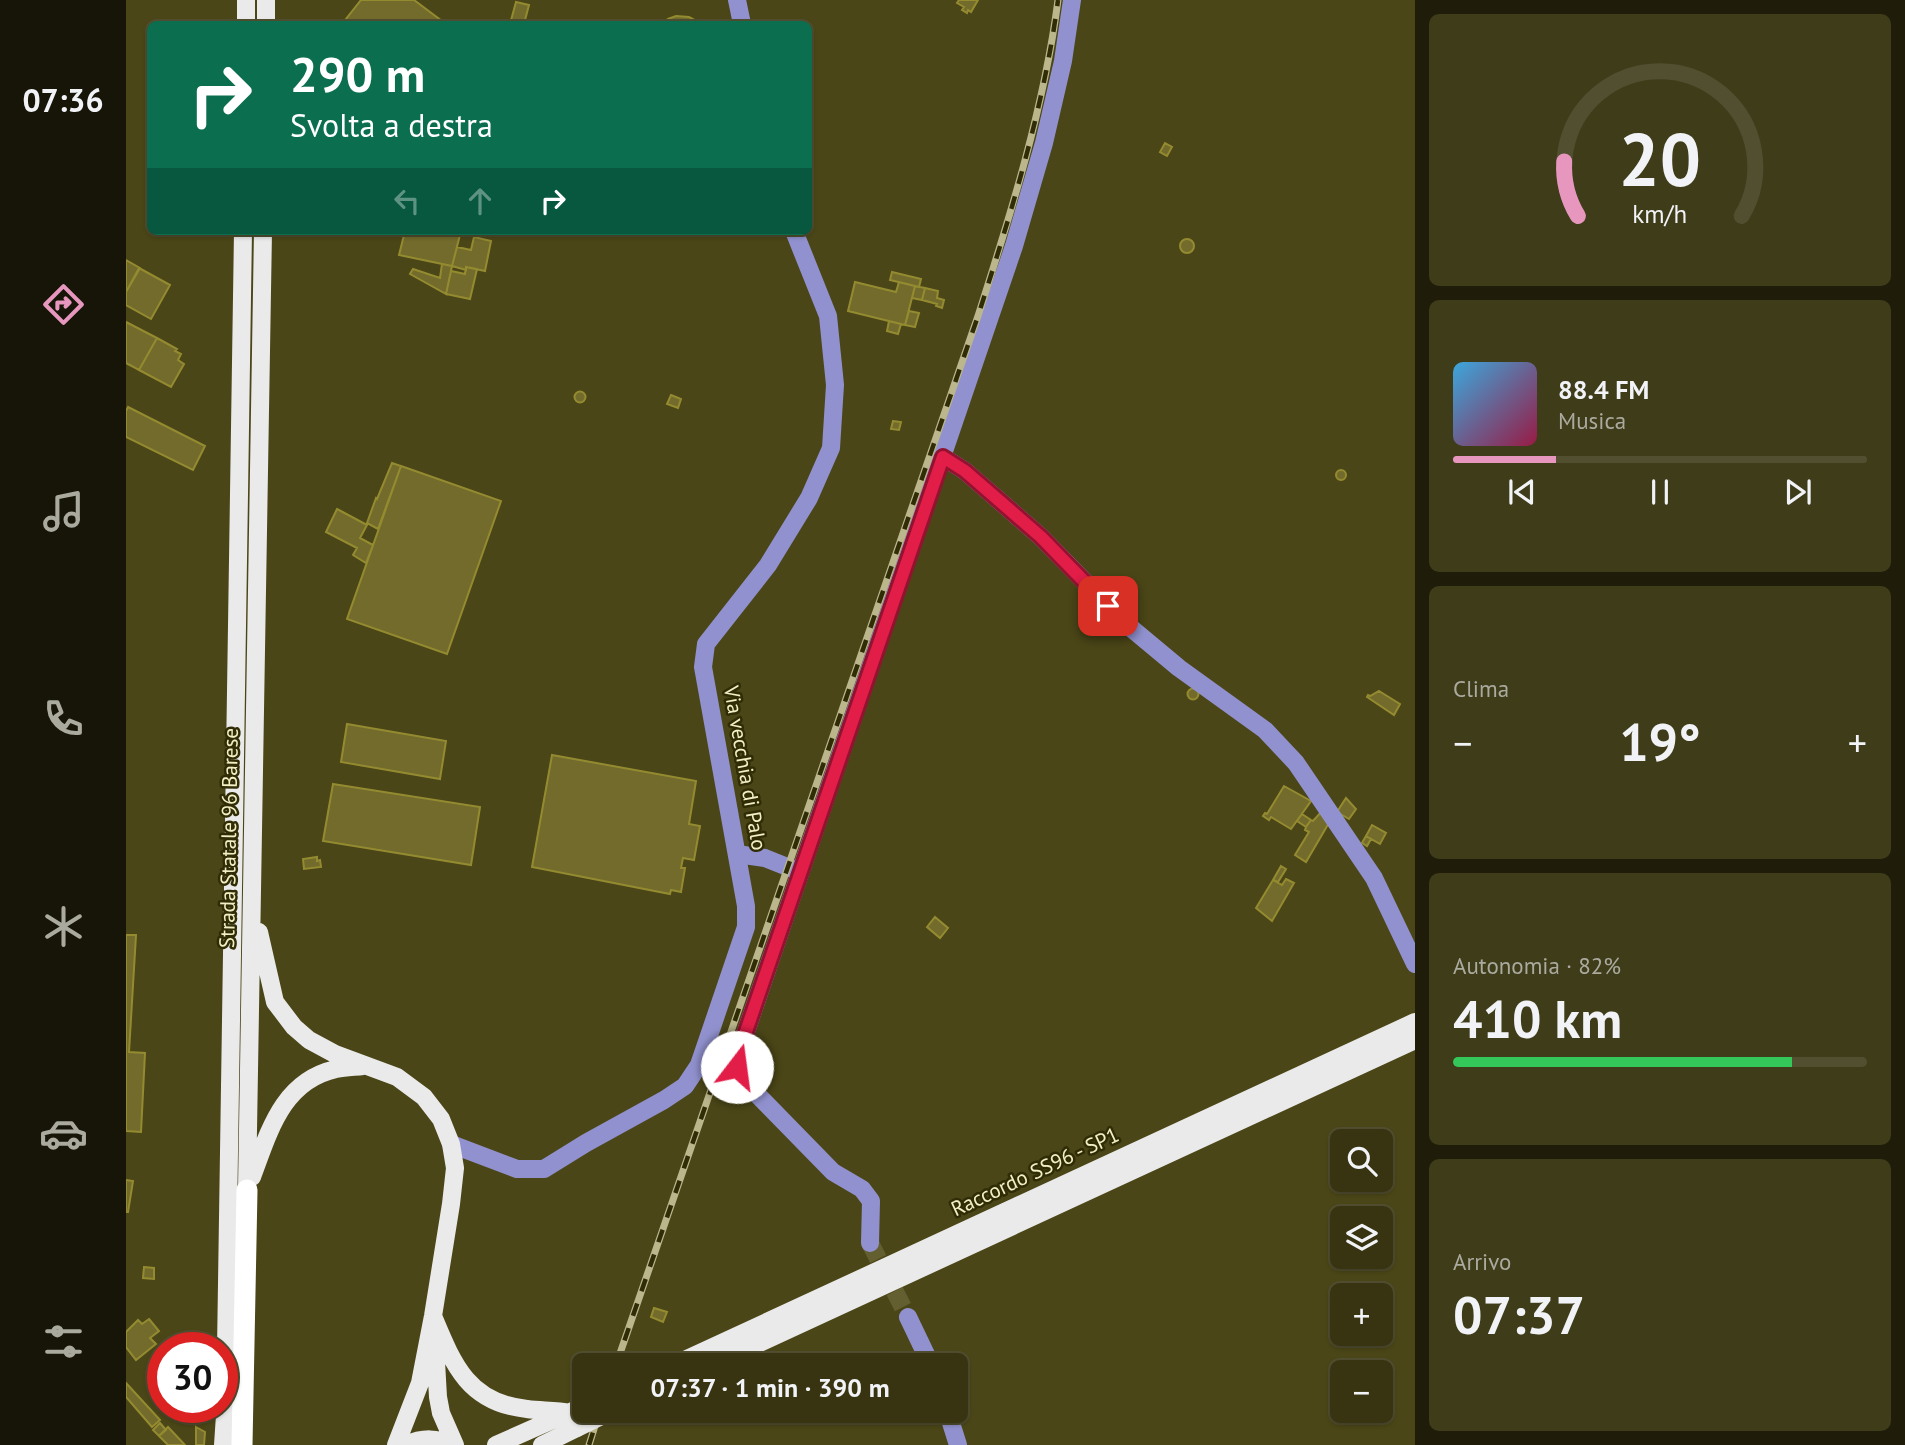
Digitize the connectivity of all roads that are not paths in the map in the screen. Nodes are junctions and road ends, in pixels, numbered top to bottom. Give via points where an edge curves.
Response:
1 (246, 0) edge
2 (266, 0) edge
3 (737, 0) edge
4 (1072, 0) edge
5 (246, 21) edge
6 (266, 21) edge
7 (741, 21) edge
8 (243, 235) edge
9 (263, 235) edge
10 (796, 235) edge
11 (943, 457) junction
12 (737, 854) junction
13 (800, 872) junction
14 (253, 904) junction
15 (1415, 964) edge
16 (1415, 1022) edge
17 (1415, 1040) edge
18 (367, 1065) junction
19 (451, 1144) junction
20 (247, 1190) junction
21 (870, 1242) tunnel mouth
22 (433, 1316) junction
23 (908, 1317) tunnel mouth
24 (700, 1353) edge
25 (738, 1353) edge
26 (925, 1353) edge
27 (572, 1415) edge
28 (572, 1418) edge
29 (572, 1420) edge
30 (951, 1423) edge
31 (223, 1445) edge
32 (242, 1445) edge
33 (396, 1445) edge
34 (406, 1445) edge
35 (454, 1445) edge
36 (496, 1445) edge
37 (542, 1445) edge
38 (958, 1445) edge

1 - 5 main road
2 - 6 main road
3 - 7 street
4 - 11 street via 1044,143
8 - 31 main road, Strada Statale 96 Barese
9 - 14 main road, Strada Statale 96 Barese
10 - 12 street, Via vecchia di Palo via 828,316 835,385 831,448 810,498 768,565 706,644 703,667
11 - 13 street
11 - 15 street via 1041,537 1136,632 1265,730 1296,764 1374,878
12 - 13 street
12 - 19 street, Via vecchia di Palo via 746,928 699,1065 685,1086 544,1170 517,1169
13 - 21 street via 737,1067 741,1078 833,1172 862,1189 871,1201
14 - 18 main road via 275,1002 309,1040
14 - 20 main road, Strada Statale 96 Barese
16 - 24 main road, Raccordo SS96 - SP1
17 - 25 main road, Raccordo SS96 - SP1
18 - 19 main road via 397,1077 424,1097 441,1119
18 - 20 main road via 335,1069 309,1080 289,1097 273,1121
19 - 22 main road via 455,1168
20 - 32 highway, Strada Statale 96 Barese
22 - 27 main road via 457,1369 482,1394 513,1407
22 - 33 main road via 420,1383
22 - 35 main road via 438,1397
23 - 26 street
28 - 36 main road
29 - 37 main road
30 - 38 street
34 - 35 main road via 429,1438

